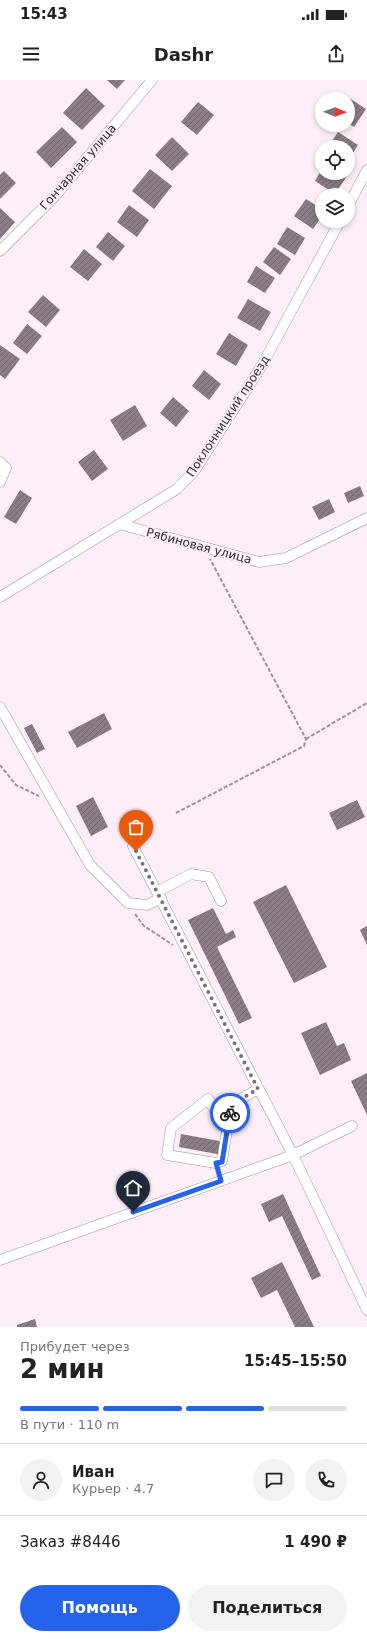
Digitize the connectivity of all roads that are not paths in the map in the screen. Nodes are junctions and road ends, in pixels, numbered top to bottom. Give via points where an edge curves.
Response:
1 (152, 80) edge
2 (367, 170) edge
3 (355, 193) edge
4 (336, 228) edge
5 (0, 251) edge
6 (0, 462) edge
7 (0, 482) edge
8 (367, 518) edge
9 (119, 524) junction
10 (0, 597) edge
11 (0, 707) edge
12 (133, 846) dead end
13 (159, 895) junction
14 (222, 902) dead end
15 (258, 1089) junction
16 (227, 1107) junction
17 (352, 1126) dead end
18 (293, 1155) junction
19 (216, 1163) junction
20 (221, 1181) junction
21 (0, 1260) edge
22 (367, 1310) edge

1 - 5 street, Гончарная улица via 56,195
2 - 3 street
4 - 9 street, Поклонницкий проезд via 261,367 195,470 177,489
6 - 7 street via 6,468
8 - 9 street, Рябиновая улица via 286,558 259,562
9 - 10 street, Поклонницкий проезд
11 - 13 street via 90,865 128,903 147,904
12 - 13 street
13 - 14 street via 191,874 209,877
13 - 15 street
15 - 16 street
15 - 18 street
16 - 19 street via 230,1112 222,1162
16 - 19 street via 225,1104 215,1110 208,1099 171,1128 167,1155
17 - 18 street
18 - 20 street
18 - 22 street
19 - 20 street
20 - 21 street

